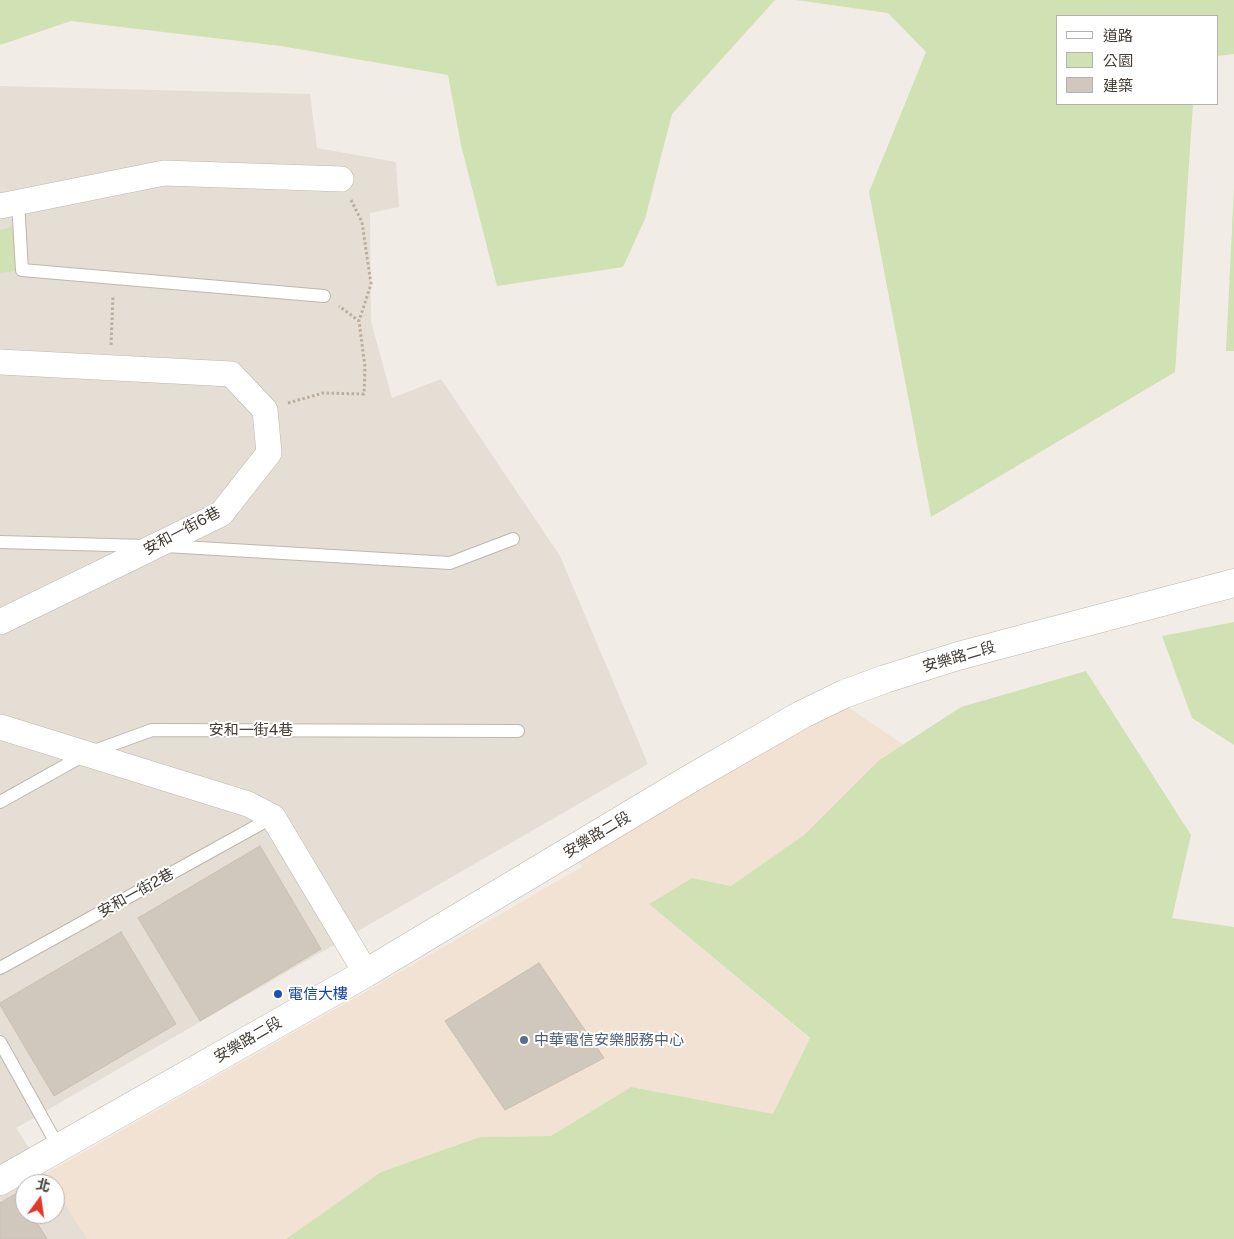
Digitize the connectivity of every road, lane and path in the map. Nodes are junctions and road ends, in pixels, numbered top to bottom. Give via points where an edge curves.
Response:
1 (341, 179) joint
2 (9, 204) edge
3 (114, 278) junction
4 (324, 296) joint
5 (359, 320) junction
6 (0, 362) edge
7 (110, 368) junction
8 (265, 410) junction
9 (513, 539) dead end
10 (0, 542) edge
11 (156, 546) junction
12 (1234, 583) edge
13 (0, 622) edge
14 (0, 727) edge
15 (518, 731) dead end
16 (86, 754) junction
17 (0, 802) edge
18 (273, 817) junction
19 (0, 968) edge
20 (366, 973) junction
21 (0, 1042) edge
22 (60, 1148) junction
23 (0, 1181) edge

1 - 2 street via 164,173
1 - 5 path via 362,222 371,284
2 - 3 lane via 22,270
3 - 4 lane
3 - 7 path
4 - 5 path
5 - 8 path via 365,367 364,394 323,393
6 - 7 street
7 - 8 street via 231,374
8 - 11 street, 安和一街6巷 via 269,453 227,507 220,514
9 - 11 lane via 450,564
10 - 11 lane
11 - 13 street, 安和一街6巷
12 - 20 street, 安樂路二段 via 958,656 844,694 800,715
14 - 16 street
15 - 16 lane, 安和一街4巷 via 152,730
16 - 17 lane, 安和一街4巷
16 - 18 street via 248,804
18 - 19 lane, 安和一街2巷
18 - 20 street
20 - 22 street, 安樂路二段
21 - 22 lane
22 - 23 street, 安樂路二段

